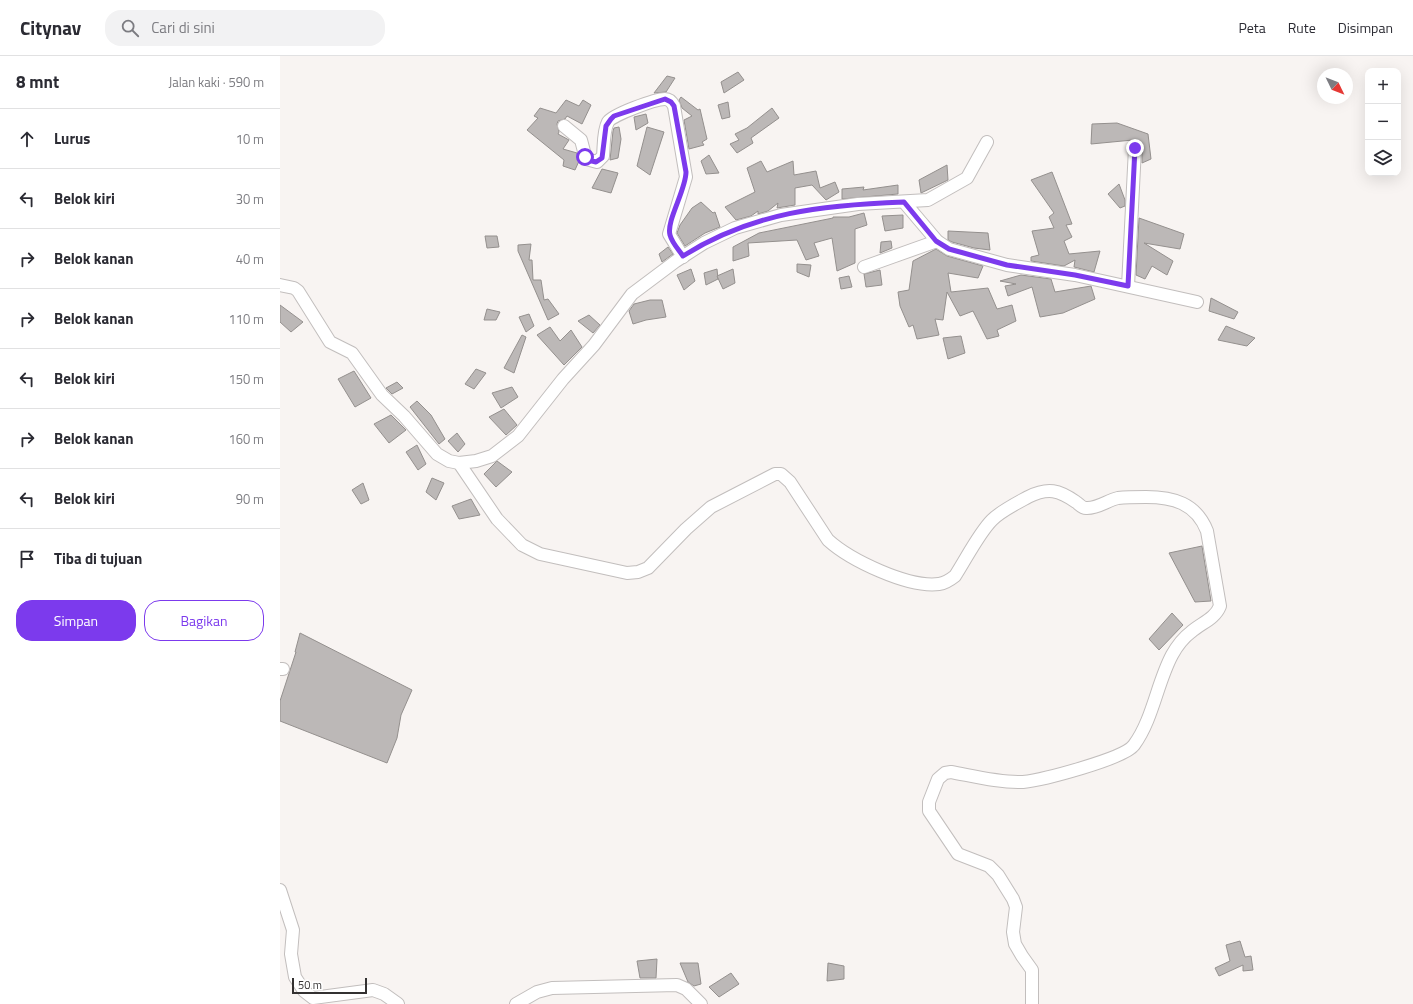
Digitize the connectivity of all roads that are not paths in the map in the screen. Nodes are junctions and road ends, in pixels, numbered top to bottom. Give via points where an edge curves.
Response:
1 (564, 126) dead end
2 (986, 142) dead end
3 (1135, 148) dead end
4 (904, 202) junction
5 (936, 241) junction
6 (683, 256) junction
7 (864, 267) dead end
8 (280, 285) edge
9 (1128, 286) junction
10 (1197, 302) dead end
11 (459, 463) junction
12 (280, 890) edge
13 (308, 1000) edge
14 (398, 1004) edge
15 (516, 1004) edge
16 (701, 1004) edge
17 (1032, 1004) edge

1 - 6 street via 581,140 586,159 597,162 603,156 606,126 614,116 658,100 665,99 671,102 674,106 686,172 669,234
2 - 4 street via 970,174 961,182 928,200
3 - 9 street
4 - 5 street
4 - 6 street via 858,204 781,215 735,228
5 - 7 street
5 - 9 street via 949,249 1007,265
6 - 11 street via 632,294 594,345 563,378 518,436 492,456
8 - 11 street via 298,291 330,342 352,353 382,396 404,416 437,454
9 - 10 street
11 - 17 street via 497,519 522,545 540,554 627,572 638,572 648,568 711,507 775,474 781,474 790,482 828,540 834,545 864,563 905,580 931,585 948,582 955,576 995,518 1029,497 1046,490 1070,498 1084,508 1118,498 1132,497 1164,497 1188,505 1203,522 1206,531 1220,606 1216,614 1192,631 1172,655 1141,734 1133,746 1115,757 1033,780 1007,781 945,773 938,779 929,802 931,815 958,854 989,866 1013,899 1016,907 1013,932 1015,944 1032,970
12 - 13 street via 292,926 290,954 295,977
13 - 14 street via 373,990
15 - 16 street via 537,992 552,988 677,985 686,989

